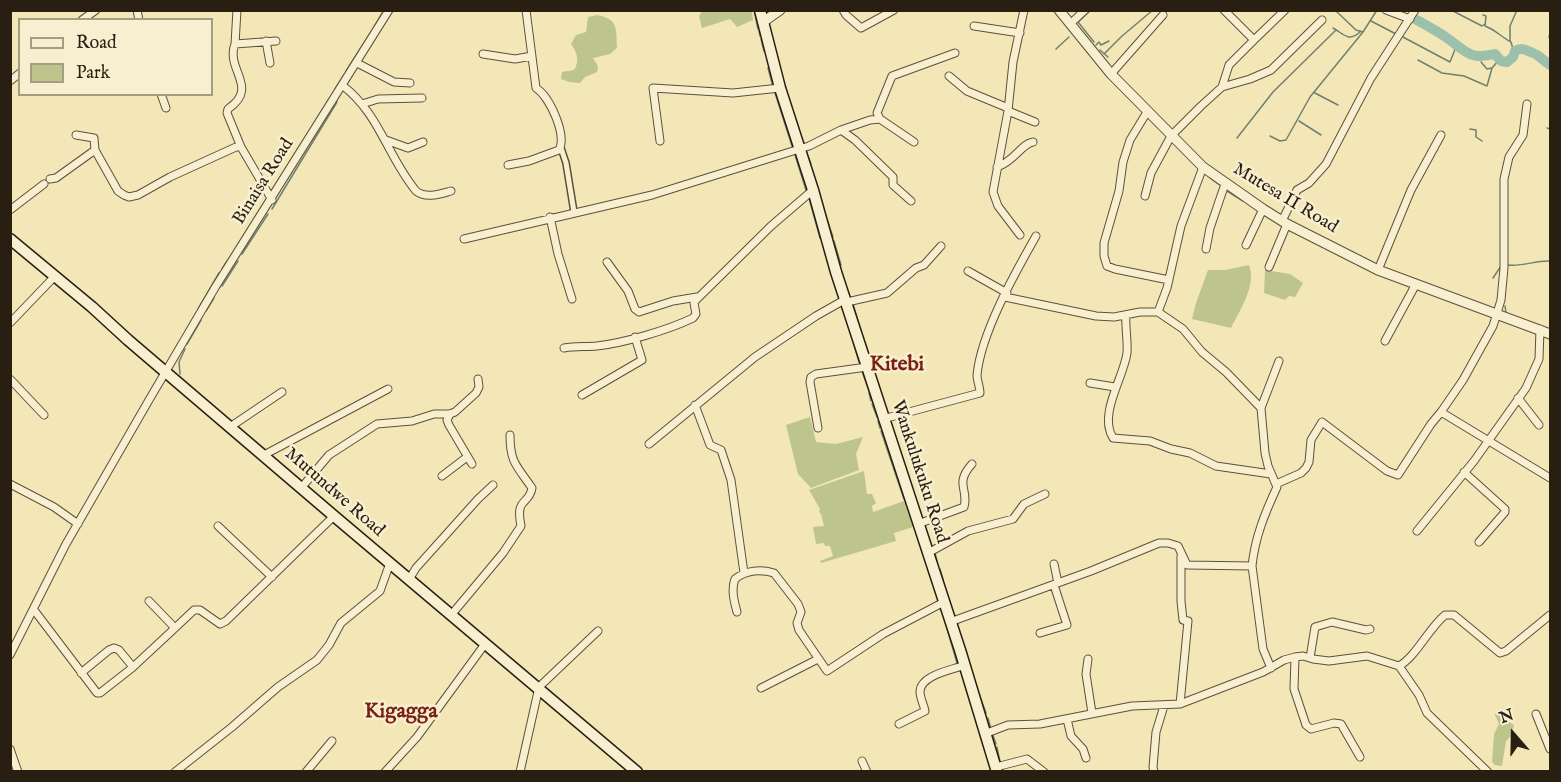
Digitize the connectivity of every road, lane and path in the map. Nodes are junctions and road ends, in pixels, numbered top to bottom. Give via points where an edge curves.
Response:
1 (237, 10) edge
2 (389, 10) edge
3 (526, 10) edge
4 (760, 10) edge
5 (780, 10) edge
6 (843, 10) edge
7 (894, 10) edge
8 (1024, 10) edge
9 (1059, 10) edge
10 (1085, 10) edge
11 (1224, 10) edge
12 (1285, 10) edge
13 (1386, 10) edge
14 (1415, 10) edge
15 (1163, 15) dead end
16 (1410, 18) junction
17 (1322, 20) dead end
18 (763, 22) junction
19 (1070, 24) junction
20 (974, 26) dead end
21 (1020, 33) junction
22 (1254, 40) junction
23 (266, 41) junction
24 (276, 41) dead end
25 (235, 44) junction
26 (955, 53) dead end
27 (483, 54) dead end
28 (532, 56) junction
29 (270, 63) dead end
30 (357, 63) junction
31 (1111, 74) junction
32 (949, 76) dead end
33 (410, 83) dead end
34 (342, 85) junction
35 (1222, 87) junction
36 (780, 88) junction
37 (162, 96) edge
38 (422, 98) dead end
39 (363, 104) junction
40 (1527, 104) dead end
41 (166, 108) dead end
42 (1008, 109) junction
43 (1147, 112) junction
44 (880, 119) junction
45 (1035, 122) dead end
46 (841, 130) junction
47 (76, 135) dead end
48 (1441, 135) dead end
49 (1171, 136) junction
50 (386, 140) junction
51 (660, 141) dead end
52 (423, 142) dead end
53 (914, 142) dead end
54 (1034, 142) dead end
55 (241, 147) junction
56 (561, 148) junction
57 (800, 149) junction
58 (95, 150) junction
59 (508, 165) dead end
60 (997, 167) junction
61 (1203, 167) junction
62 (1225, 184) junction
63 (813, 190) junction
64 (451, 191) dead end
65 (1146, 196) dead end
66 (272, 200) junction
67 (912, 201) dead end
68 (1263, 209) junction
69 (10, 210) edge
70 (574, 212) junction
71 (550, 217) junction
72 (1284, 222) junction
73 (1020, 236) dead end
74 (1036, 236) dead end
75 (10, 239) edge
76 (464, 239) dead end
77 (1246, 245) dead end
78 (941, 246) dead end
79 (1206, 249) dead end
80 (607, 262) dead end
81 (1269, 267) dead end
82 (968, 270) dead end
83 (1378, 270) junction
84 (55, 276) junction
85 (1169, 279) junction
86 (1416, 284) junction
87 (1006, 295) junction
88 (698, 297) junction
89 (572, 299) dead end
90 (846, 300) junction
91 (1158, 312) junction
92 (1126, 315) junction
93 (1497, 315) junction
94 (10, 323) edge
95 (1540, 329) junction
96 (1551, 334) edge
97 (635, 337) junction
98 (1385, 340) dead end
99 (564, 348) dead end
100 (1279, 361) dead end
101 (867, 367) junction
102 (167, 372) junction
103 (10, 379) edge
104 (478, 379) dead end
105 (1089, 383) dead end
106 (1115, 387) junction
107 (388, 389) dead end
108 (282, 392) dead end
109 (582, 395) dead end
110 (1518, 398) junction
111 (695, 405) junction
112 (1261, 408) junction
113 (1441, 412) junction
114 (450, 414) junction
115 (44, 415) dead end
116 (883, 419) junction
117 (1539, 424) dead end
118 (230, 427) junction
119 (818, 428) dead end
120 (510, 435) dead end
121 (1488, 440) junction
122 (650, 444) dead end
123 (264, 455) junction
124 (467, 458) junction
125 (472, 464) dead end
126 (972, 464) dead end
127 (1464, 472) junction
128 (1271, 474) junction
129 (442, 476) dead end
130 (1551, 478) edge
131 (10, 484) edge
132 (1276, 484) junction
133 (493, 485) dead end
134 (302, 487) junction
135 (1045, 494) dead end
136 (334, 516) junction
137 (78, 524) junction
138 (918, 524) junction
139 (218, 526) dead end
140 (1417, 531) dead end
141 (1479, 542) dead end
142 (928, 553) junction
143 (1182, 554) junction
144 (390, 563) junction
145 (1054, 564) dead end
146 (1252, 566) junction
147 (744, 573) junction
148 (272, 577) junction
149 (410, 578) junction
150 (1056, 584) junction
151 (149, 601) dead end
152 (944, 602) junction
153 (34, 610) junction
154 (737, 612) dead end
155 (452, 614) junction
156 (1551, 615) edge
157 (950, 622) junction
158 (175, 628) junction
159 (1370, 629) dead end
160 (598, 631) dead end
161 (1040, 633) dead end
162 (486, 644) junction
163 (10, 655) edge
164 (1295, 657) junction
165 (818, 658) junction
166 (1310, 658) junction
167 (1088, 659) dead end
168 (965, 665) junction
169 (1400, 666) junction
170 (133, 667) junction
171 (1271, 668) junction
172 (81, 673) junction
173 (539, 687) junction
174 (761, 688) dead end
175 (1180, 704) junction
176 (1164, 706) junction
177 (1092, 713) junction
178 (1536, 714) dead end
179 (1067, 719) junction
180 (899, 724) dead end
181 (987, 733) junction
182 (332, 741) dead end
183 (10, 749) edge
184 (1551, 749) edge
185 (1360, 757) dead end
186 (1086, 758) dead end
187 (862, 760) dead end
188 (997, 769) edge
189 (18, 771) edge
190 (175, 771) edge
191 (306, 771) edge
192 (385, 771) edge
193 (520, 771) edge
194 (637, 771) edge
195 (867, 771) edge
196 (1044, 771) edge
197 (1154, 771) edge
198 (1488, 771) edge

1 - 25 street
2 - 30 street, Binaisa Road
3 - 28 street
4 - 18 main road, Wankulukuku Road
5 - 18 street
6 - 7 street via 861,28
8 - 21 street
9 - 19 street, Mutesa II Road
10 - 19 street
11 - 22 street
12 - 22 street
13 - 16 street
14 - 16 street
15 - 31 street
16 - 72 street via 1371,78 1326,164 1297,190
17 - 35 street via 1268,72
18 - 36 main road, Wankulukuku Road
19 - 31 street, Mutesa II Road
20 - 21 street
21 - 42 street
22 - 35 street via 1229,65
23 - 24 street
23 - 25 street
23 - 29 street
25 - 55 street via 232,56 242,97 227,112
26 - 44 street via 892,76 877,113
27 - 28 street
28 - 56 street via 536,88 555,115
30 - 33 street via 394,82
30 - 34 street, Binaisa Road
31 - 43 street, Mutesa II Road
32 - 42 street via 967,91
34 - 39 street
34 - 66 street, Binaisa Road
35 - 49 street
36 - 51 street via 733,93 653,88
36 - 57 main road, Wankulukuku Road
37 - 41 street
38 - 39 street via 385,98
39 - 50 street
40 - 93 street via 1522,139 1509,157 1504,179 1504,268
42 - 45 street
42 - 60 street
43 - 49 street, Mutesa II Road
43 - 85 street via 1130,140 1123,162 1104,256 1107,266 1115,269
44 - 46 street
44 - 53 street
46 - 57 street
46 - 67 street via 893,177 893,185
47 - 58 street via 94,138
48 - 83 street via 1411,190
49 - 61 street, Mutesa II Road
49 - 65 street via 1151,174
50 - 52 street via 408,148
50 - 64 street via 412,187 420,194
54 - 60 street
55 - 58 street via 135,196 118,190
55 - 66 street
56 - 59 street
56 - 70 street
57 - 63 main road, Wankulukuku Road
57 - 70 street via 652,195
58 - 69 street
60 - 73 street via 993,186 998,206
61 - 62 street, Mutesa II Road
61 - 85 street via 1181,226
62 - 68 street, Mutesa II Road
62 - 79 street
63 - 88 street
63 - 90 main road, Wankulukuku Road
66 - 102 street, Binaisa Road
68 - 72 street, Mutesa II Road
68 - 77 street
70 - 71 street
71 - 76 street
71 - 89 street
72 - 81 street
72 - 83 street, Mutesa II Road
74 - 87 street
75 - 84 main road, Mutundwe Road
78 - 90 street via 924,265 887,293
80 - 88 street via 639,312
82 - 87 street
83 - 86 street, Mutesa II Road
84 - 94 street
84 - 102 main road, Mutundwe Road
85 - 91 street
86 - 93 street, Mutesa II Road
86 - 98 street
87 - 92 street via 1096,316
87 - 116 street via 983,350 977,375 980,393
88 - 97 street via 694,303 695,317
90 - 101 main road, Wankulukuku Road
90 - 111 street via 755,357
91 - 92 street
91 - 112 street via 1183,329
92 - 106 street via 1127,352
93 - 95 street, Mutesa II Road
93 - 113 street via 1489,336
95 - 96 street, Mutesa II Road
95 - 110 street via 1539,359
97 - 99 street
97 - 109 street via 642,360
100 - 112 street
101 - 116 main road, Wankulukuku Road
101 - 119 street via 811,377
102 - 118 main road, Mutundwe Road
102 - 137 street, Binaisa Road
103 - 115 street
104 - 114 street via 476,393
105 - 106 street
106 - 128 street via 1108,424 1113,438 1150,441 1216,466
107 - 123 street
108 - 118 street
110 - 117 street
110 - 121 street
111 - 122 street
111 - 147 street via 710,446 722,452 731,480
112 - 128 street
113 - 121 street
113 - 132 street via 1398,475 1387,471 1322,422 1311,440 1306,468
114 - 124 street via 447,420
114 - 134 street via 377,424 329,455
116 - 138 main road, Wankulukuku Road
118 - 123 main road, Mutundwe Road
120 - 155 street via 515,466 532,488 520,503 521,526
121 - 127 street
121 - 130 street
123 - 134 main road, Mutundwe Road
124 - 125 street
124 - 129 street
126 - 138 street via 962,481 964,507
127 - 140 street
127 - 141 street via 1505,509
128 - 132 street
131 - 137 street
132 - 146 street via 1258,533
133 - 149 street
134 - 136 main road, Mutundwe Road
135 - 142 street via 1024,504 1013,519 968,531
136 - 144 main road, Mutundwe Road
136 - 148 street
137 - 153 street, Binaisa Road
138 - 142 main road, Wankulukuku Road
139 - 148 street
142 - 152 main road, Wankulukuku Road
143 - 146 street via 1187,565
143 - 150 street via 1174,544 1159,543
143 - 175 street via 1181,601 1183,620 1188,621
144 - 149 main road, Mutundwe Road
144 - 190 street via 380,591 341,623 317,660
145 - 150 street
146 - 171 street via 1263,649
147 - 154 street via 734,582
147 - 165 street via 776,574 798,604 801,613 797,626
148 - 158 street via 226,621 220,624 203,610 194,610
149 - 155 main road, Mutundwe Road
150 - 157 street
150 - 161 street via 1067,625
151 - 158 street
152 - 157 main road, Wankulukuku Road
152 - 165 street via 883,634 827,671
153 - 163 street, Binaisa Road
153 - 172 street
155 - 162 main road, Mutundwe Road
156 - 169 street via 1500,653 1454,615 1445,615
157 - 168 main road, Wankulukuku Road
158 - 170 street
159 - 166 street via 1332,622 1315,627
160 - 173 street
162 - 173 main road, Mutundwe Road
162 - 192 street via 417,737
164 - 166 street
164 - 171 street
164 - 185 street via 1294,689 1306,725 1311,729 1341,724
165 - 174 street
166 - 169 street via 1329,661 1367,656
167 - 177 street via 1086,674
168 - 180 street via 922,684 925,711
168 - 181 main road, Wankulukuku Road
169 - 198 street via 1427,713
170 - 172 street via 114,648
170 - 172 street via 100,693
171 - 175 street
173 - 193 street
173 - 194 main road, Mutundwe Road
175 - 176 street
176 - 177 street via 1132,706
176 - 197 street via 1156,732
177 - 179 street
178 - 184 street
179 - 181 street via 1008,725
179 - 186 street via 1071,736
181 - 188 main road, Wankulukuku Road
182 - 191 street
183 - 189 street
187 - 195 street
188 - 196 street via 1028,759

